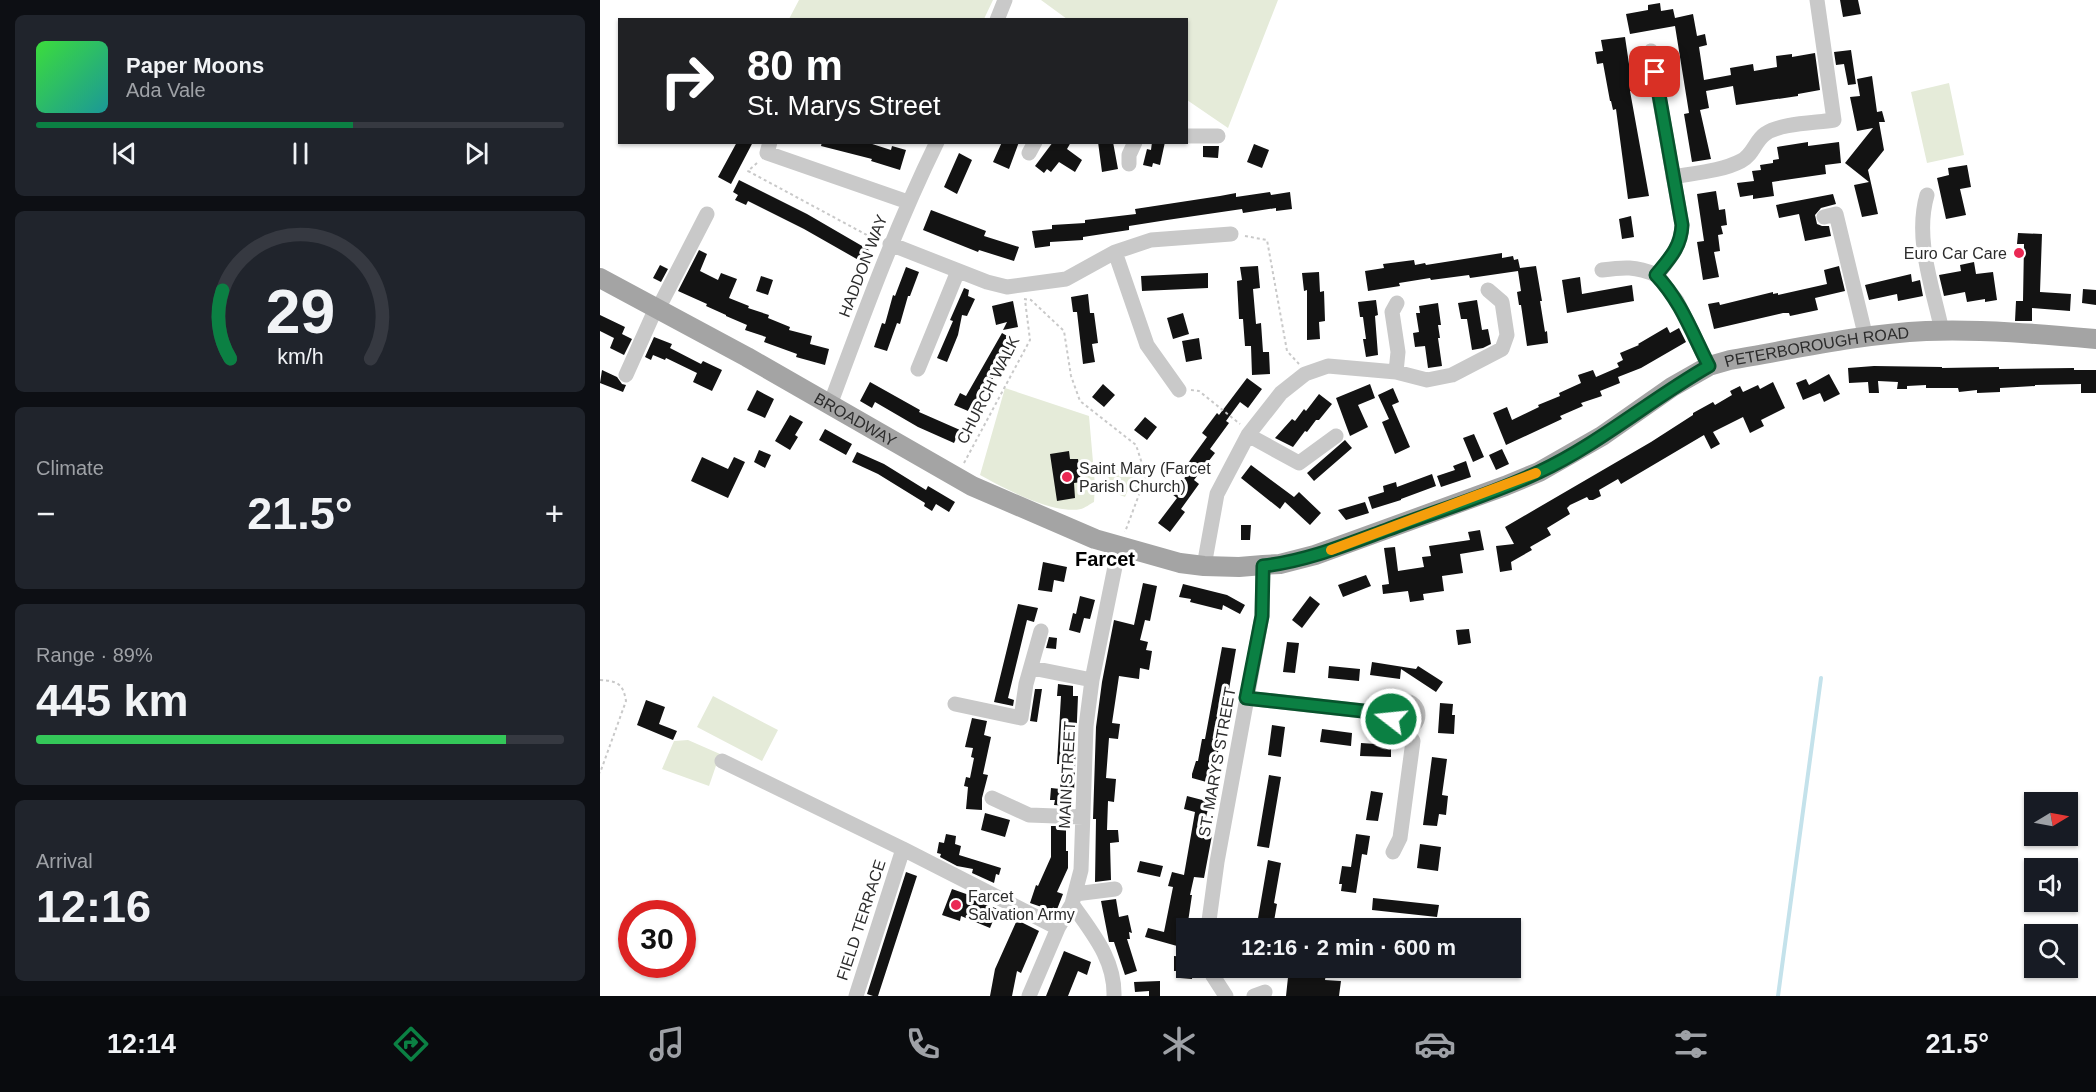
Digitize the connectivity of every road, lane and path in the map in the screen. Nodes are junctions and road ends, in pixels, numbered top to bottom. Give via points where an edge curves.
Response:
1 (1005, 0) edge
2 (1817, 0) edge
3 (998, 18) edge
4 (1651, 51) dead end
5 (1211, 133) dead end
6 (1188, 136) edge
7 (936, 144) edge
8 (1134, 144) edge
9 (769, 148) edge
10 (1129, 164) dead end
11 (1673, 177) junction
12 (1927, 195) dead end
13 (908, 202) junction
14 (708, 214) dead end
15 (1824, 217) dead end
16 (1231, 234) joint
17 (890, 245) junction
18 (1115, 252) junction
19 (1602, 270) dead end
20 (958, 271) junction
21 (1656, 275) junction
22 (600, 278) edge
23 (1488, 290) dead end
24 (1023, 292) junction
25 (1397, 303) dead end
26 (657, 309) junction
27 (1942, 331) junction
28 (1866, 338) junction
29 (2096, 339) edge
30 (924, 365) dead end
31 (1709, 366) junction
32 (1303, 370) junction
33 (1396, 372) junction
34 (626, 375) dead end
35 (1179, 390) joint
36 (830, 405) junction
37 (1249, 434) junction
38 (1336, 436) dead end
39 (961, 468) dead end
40 (1130, 484) dead end
41 (1141, 489) junction
42 (1121, 543) junction
43 (1204, 566) junction
44 (1263, 566) junction
45 (1041, 631) dead end
46 (1032, 668) junction
47 (600, 680) edge
48 (1092, 680) junction
49 (1246, 698) junction
50 (955, 704) dead end
51 (1390, 714) junction
52 (1405, 728) junction
53 (722, 761) dead end
54 (600, 773) edge
55 (992, 798) dead end
56 (1083, 817) junction
57 (903, 849) junction
58 (1393, 852) dead end
59 (1115, 889) dead end
60 (1074, 899) junction
61 (1209, 918) edge
62 (1058, 928) junction
63 (1214, 978) edge
64 (856, 996) edge
65 (1029, 996) edge
66 (1114, 996) edge
67 (1226, 996) edge

1 - 3 street
2 - 11 street via 1834,120 1780,128 1766,134 1738,163
4 - 11 street
5 - 6 street
7 - 13 street, HADDON WAY
8 - 10 street
9 - 13 street
9 - 17 path via 748,171
11 - 21 street via 1681,238 1676,252
12 - 27 street via 1922,219 1927,267
13 - 17 street, HADDON WAY
14 - 26 street
15 - 28 street via 1836,214
16 - 18 street via 1151,240
16 - 32 path via 1267,240 1287,351
17 - 20 street
17 - 36 street, HADDON WAY
18 - 24 street via 1066,279
18 - 35 street via 1147,345
19 - 21 street via 1626,266
20 - 24 street
20 - 30 street
21 - 31 street via 1677,301
22 - 26 main road, BROADWAY
23 - 33 street via 1502,302 1507,335 1502,349 1452,375 1427,380
24 - 39 path, CHURCH WALK via 1030,340
24 - 41 path via 1064,331 1071,376 1080,401 1136,445 1146,476
25 - 33 street via 1392,312 1398,352
26 - 34 street
26 - 36 main road, BROADWAY
27 - 28 main road, PETERBOROUGH ROAD
27 - 29 main road, PETERBOROUGH ROAD
28 - 31 main road, PETERBOROUGH ROAD
31 - 44 main road, PETERBOROUGH ROAD via 1539,472 1315,555
32 - 33 street via 1328,366
32 - 37 street
35 - 37 path via 1199,391
36 - 42 main road, BROADWAY via 972,486 1095,539
37 - 38 street via 1299,463
37 - 43 street via 1217,494
40 - 41 path
41 - 42 path
42 - 43 main road, PETERBOROUGH ROAD via 1180,563
42 - 48 street, MAIN STREET
43 - 44 main road, PETERBOROUGH ROAD
44 - 49 street, ST. MARYS STREET via 1262,616 1247,656
45 - 46 street
46 - 48 street
46 - 50 street via 1021,718
47 - 54 path via 618,683 626,701
48 - 56 street, MAIN STREET
49 - 51 street
49 - 61 street, ST. MARYS STREET
51 - 52 street via 1393,723
51 - 52 street via 1396,703 1413,704 1416,721
52 - 58 street via 1413,741 1400,838
53 - 57 street
55 - 56 street via 1029,814
56 - 60 street, MAIN STREET via 1081,870
57 - 62 street, FIELD TERRACE
57 - 64 street, FIELD TERRACE
59 - 60 street
60 - 62 street, MAIN STREET
60 - 66 street via 1109,963
62 - 65 street, MAIN STREET
63 - 67 street

